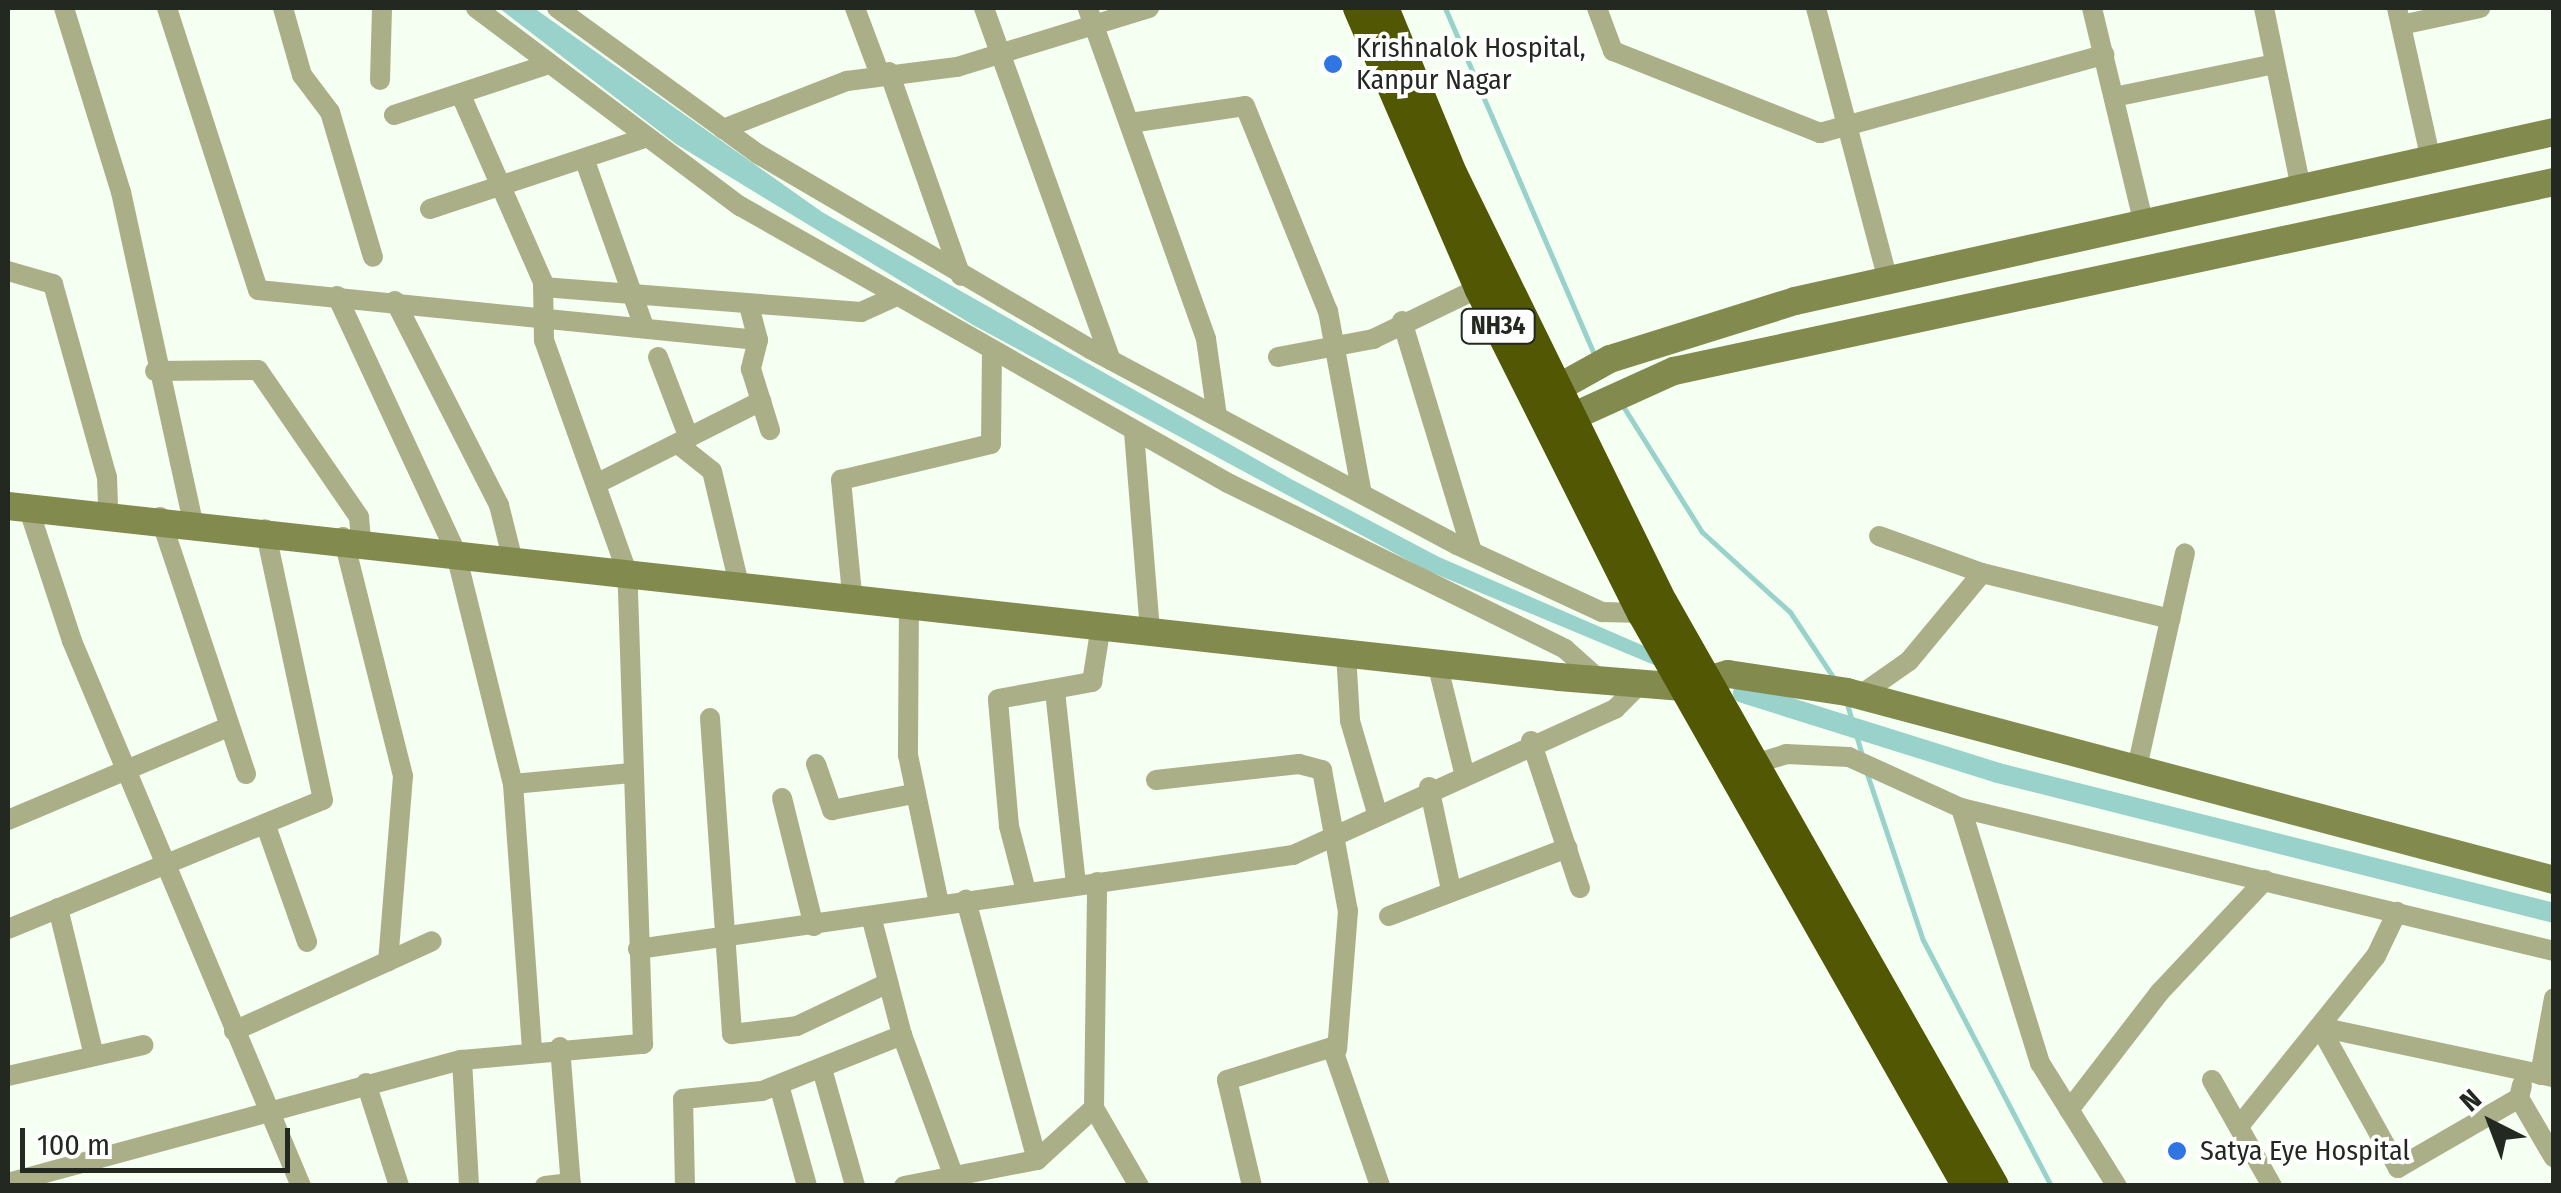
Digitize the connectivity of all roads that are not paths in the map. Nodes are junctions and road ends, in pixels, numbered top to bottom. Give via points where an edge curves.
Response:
1 (64, 8) edge
2 (167, 8) edge
3 (283, 8) edge
4 (382, 8) edge
5 (476, 8) edge
6 (557, 8) edge
7 (855, 8) edge
8 (984, 8) edge
9 (1149, 8) edge
10 (1358, 8) edge
11 (1384, 8) edge
12 (1596, 8) edge
13 (1816, 8) edge
14 (2092, 8) edge
15 (2264, 8) edge
16 (2480, 8) edge
17 (1090, 14) edge
18 (2399, 16) edge
19 (1000, 52) junction
20 (2104, 54) junction
21 (2275, 64) junction
22 (546, 65) junction
23 (884, 72) junction
24 (380, 80) dead end
25 (461, 95) junction
26 (2114, 98) junction
27 (394, 115) dead end
28 (1130, 123) junction
29 (723, 130) junction
30 (1848, 130) junction
31 (2554, 132) edge
32 (642, 139) junction
33 (2430, 156) junction
34 (585, 161) junction
35 (2554, 182) edge
36 (2300, 184) junction
37 (506, 190) junction
38 (430, 209) dead end
39 (2144, 220) junction
40 (373, 257) dead end
41 (8, 271) edge
42 (961, 276) junction
43 (1887, 277) junction
44 (544, 287) junction
45 (1479, 288) junction
46 (634, 295) junction
47 (337, 296) junction
48 (895, 296) junction
49 (396, 301) junction
50 (544, 315) junction
51 (1402, 321) junction
52 (753, 322) junction
53 (644, 327) junction
54 (1335, 348) junction
55 (992, 353) junction
56 (658, 357) dead end
57 (1278, 358) dead end
58 (1111, 360) junction
59 (155, 370) junction
60 (760, 401) junction
61 (1558, 402) junction
62 (1217, 416) junction
63 (770, 430) dead end
64 (1134, 432) junction
65 (684, 441) junction
66 (596, 484) junction
67 (1362, 494) junction
68 (18, 506) edge
69 (108, 514) junction
70 (160, 518) junction
71 (193, 521) junction
72 (264, 528) junction
73 (1879, 536) dead end
74 (352, 537) junction
75 (454, 550) junction
76 (1472, 552) junction
77 (2185, 554) dead end
78 (512, 557) junction
79 (627, 572) junction
80 (1982, 573) junction
81 (739, 584) junction
82 (852, 594) junction
83 (909, 602) junction
84 (2170, 619) junction
85 (1657, 624) junction
86 (1101, 626) junction
87 (1150, 631) junction
88 (1346, 653) junction
89 (1438, 663) junction
90 (1687, 671) junction
91 (1601, 681) junction
92 (1640, 684) junction
93 (1055, 691) junction
94 (1853, 694) junction
95 (710, 718) dead end
96 (228, 728) junction
97 (1531, 741) junction
98 (816, 764) dead end
99 (1750, 765) junction
100 (128, 772) junction
101 (1464, 772) junction
102 (2136, 772) junction
103 (631, 773) junction
104 (246, 774) dead end
105 (1156, 780) dead end
106 (513, 784) junction
107 (1429, 787) junction
108 (913, 794) junction
109 (782, 798) dead end
110 (1961, 808) junction
111 (1377, 813) junction
112 (8, 820) edge
113 (266, 826) junction
114 (1337, 832) junction
115 (1567, 848) junction
116 (166, 866) junction
117 (2264, 880) junction
118 (2554, 880) edge
119 (1087, 882) junction
120 (1580, 888) dead end
121 (1451, 890) junction
122 (1026, 891) junction
123 (966, 900) junction
124 (938, 904) junction
125 (58, 908) junction
126 (2397, 912) junction
127 (871, 916) junction
128 (1389, 916) dead end
129 (814, 926) junction
130 (8, 929) edge
131 (720, 937) junction
132 (307, 942) dead end
133 (432, 942) dead end
134 (638, 949) junction
135 (2554, 951) edge
136 (388, 961) junction
137 (888, 983) junction
138 (2554, 998) edge
139 (2320, 1027) junction
140 (234, 1031) junction
141 (902, 1036) junction
142 (143, 1044) dead end
143 (560, 1047) junction
144 (532, 1048) junction
145 (1338, 1050) junction
146 (94, 1056) junction
147 (462, 1060) junction
148 (822, 1069) junction
149 (2540, 1075) edge
150 (8, 1076) edge
151 (2212, 1080) dead end
152 (366, 1083) junction
153 (779, 1085) junction
154 (2519, 1098) junction
155 (1094, 1108) junction
156 (2069, 1110) junction
157 (269, 1114) junction
158 (2240, 1126) junction
159 (2554, 1158) edge
160 (1032, 1171) edge
161 (954, 1177) junction
162 (8, 1183) edge
163 (297, 1184) edge
164 (571, 1184) edge
165 (913, 1185) edge
166 (398, 1186) edge
167 (470, 1186) edge
168 (544, 1186) edge
169 (685, 1186) edge
170 (807, 1186) edge
171 (855, 1186) edge
172 (1139, 1186) edge
173 (1252, 1186) edge
174 (1380, 1186) edge
175 (1966, 1186) edge
176 (1994, 1186) edge
177 (2117, 1186) edge
178 (2272, 1186) edge

1 - 59 street via 121,192
2 - 47 street via 258,290
3 - 40 street via 302,75 330,112
4 - 24 street
5 - 22 street
6 - 29 street
7 - 23 street
8 - 19 street
9 - 17 street
10 - 45 highway, NH34
11 - 61 highway, NH34
12 - 30 street via 1613,52 1682,72 1810,130
13 - 30 street
14 - 20 street
15 - 21 street
16 - 18 street
17 - 19 street
17 - 28 street
18 - 33 street
19 - 23 street
19 - 58 street
20 - 26 street
20 - 30 street
21 - 26 street
21 - 36 street
22 - 25 street
22 - 32 street
23 - 29 street
23 - 42 street
25 - 27 street
25 - 37 street
26 - 39 street
28 - 54 street via 1246,106
28 - 62 street via 1206,339
29 - 42 street
30 - 43 street
31 - 33 street
32 - 34 street
32 - 48 street
33 - 36 street
34 - 37 street
34 - 46 street
35 - 61 street via 1707,366 1600,401
36 - 39 street
37 - 38 street
37 - 44 street
39 - 43 street
41 - 69 street via 52,284 107,477
42 - 58 street
43 - 61 street via 1610,359
44 - 46 street
44 - 50 street
45 - 51 street
45 - 61 highway, NH34
46 - 52 street
46 - 53 street
47 - 49 street
47 - 75 street
48 - 52 street via 861,312
48 - 55 street
49 - 50 street
49 - 78 street via 499,506
50 - 53 street
50 - 66 street
51 - 54 street
51 - 76 street
52 - 53 street
52 - 60 street via 750,363
54 - 57 street
54 - 67 street
55 - 64 street
55 - 82 street via 991,444 841,480
56 - 65 street
58 - 62 street
59 - 71 street
59 - 74 street via 258,370 358,517
60 - 63 street
60 - 65 street
61 - 85 highway, NH34
62 - 67 street
64 - 87 street
64 - 91 street via 1565,649
65 - 66 street
65 - 81 street via 712,471
66 - 79 street
67 - 76 street
68 - 69 street
68 - 100 street
69 - 70 street
70 - 71 street
70 - 96 street
71 - 72 street
72 - 74 street
72 - 113 street via 325,791 319,804
73 - 80 street
74 - 75 street
74 - 136 street via 403,776
75 - 78 street
75 - 106 street
76 - 85 street via 1602,612
77 - 84 street
78 - 79 street
79 - 81 street
79 - 103 street
80 - 84 street
80 - 94 street via 1909,661
81 - 82 street
82 - 83 street
83 - 86 street
83 - 108 street
84 - 102 street
85 - 90 highway, NH34
86 - 87 street
86 - 93 street via 1096,677
87 - 88 street
88 - 89 street
88 - 111 street via 1354,744
89 - 91 street
89 - 101 street
90 - 92 street
90 - 94 street
90 - 99 highway, NH34
90 - 175 highway, NH34
91 - 92 street
92 - 97 street via 1615,709
93 - 119 street
93 - 122 street via 998,699 1009,826
94 - 102 street
95 - 131 street
96 - 100 street
96 - 104 street
97 - 101 street
97 - 115 street
98 - 108 street via 832,810
99 - 110 street via 1786,754 1849,758
99 - 176 highway, NH34
100 - 112 street
100 - 116 street
101 - 107 street
102 - 118 street
103 - 106 street
103 - 134 street
105 - 114 street via 1314,766 1329,784
106 - 144 street
107 - 111 street
107 - 121 street
108 - 124 street
109 - 129 street
110 - 117 street
110 - 156 street via 2040,1063
111 - 114 street
113 - 116 street
113 - 132 street
114 - 119 street via 1293,855
114 - 145 street via 1348,911
115 - 120 street
115 - 121 street
116 - 125 street
116 - 140 street
117 - 126 street
117 - 156 street via 2159,993
119 - 122 street
119 - 155 street
121 - 128 street
122 - 123 street
123 - 124 street
123 - 160 street
124 - 127 street
125 - 130 street
125 - 146 street
126 - 135 street
126 - 139 street
127 - 129 street
127 - 137 street
129 - 131 street
131 - 134 street
131 - 137 street via 738,1038 797,1026
133 - 136 street
134 - 143 street via 642,1044
136 - 140 street
137 - 141 street
138 - 149 street
139 - 149 street
139 - 154 street via 2398,1168
139 - 158 street
140 - 157 street
141 - 148 street
141 - 161 street
142 - 146 street
143 - 144 street
143 - 164 street
144 - 147 street
145 - 173 street via 1227,1080
145 - 174 street
146 - 150 street
147 - 152 street
147 - 167 street
148 - 153 street
148 - 171 street
149 - 154 street
151 - 158 street
152 - 157 street
152 - 166 street
153 - 169 street via 680,1102
153 - 170 street
154 - 159 street
155 - 160 street
155 - 172 street
156 - 177 street
157 - 162 street
157 - 163 street
158 - 178 street
160 - 161 street
161 - 165 street
164 - 168 street

